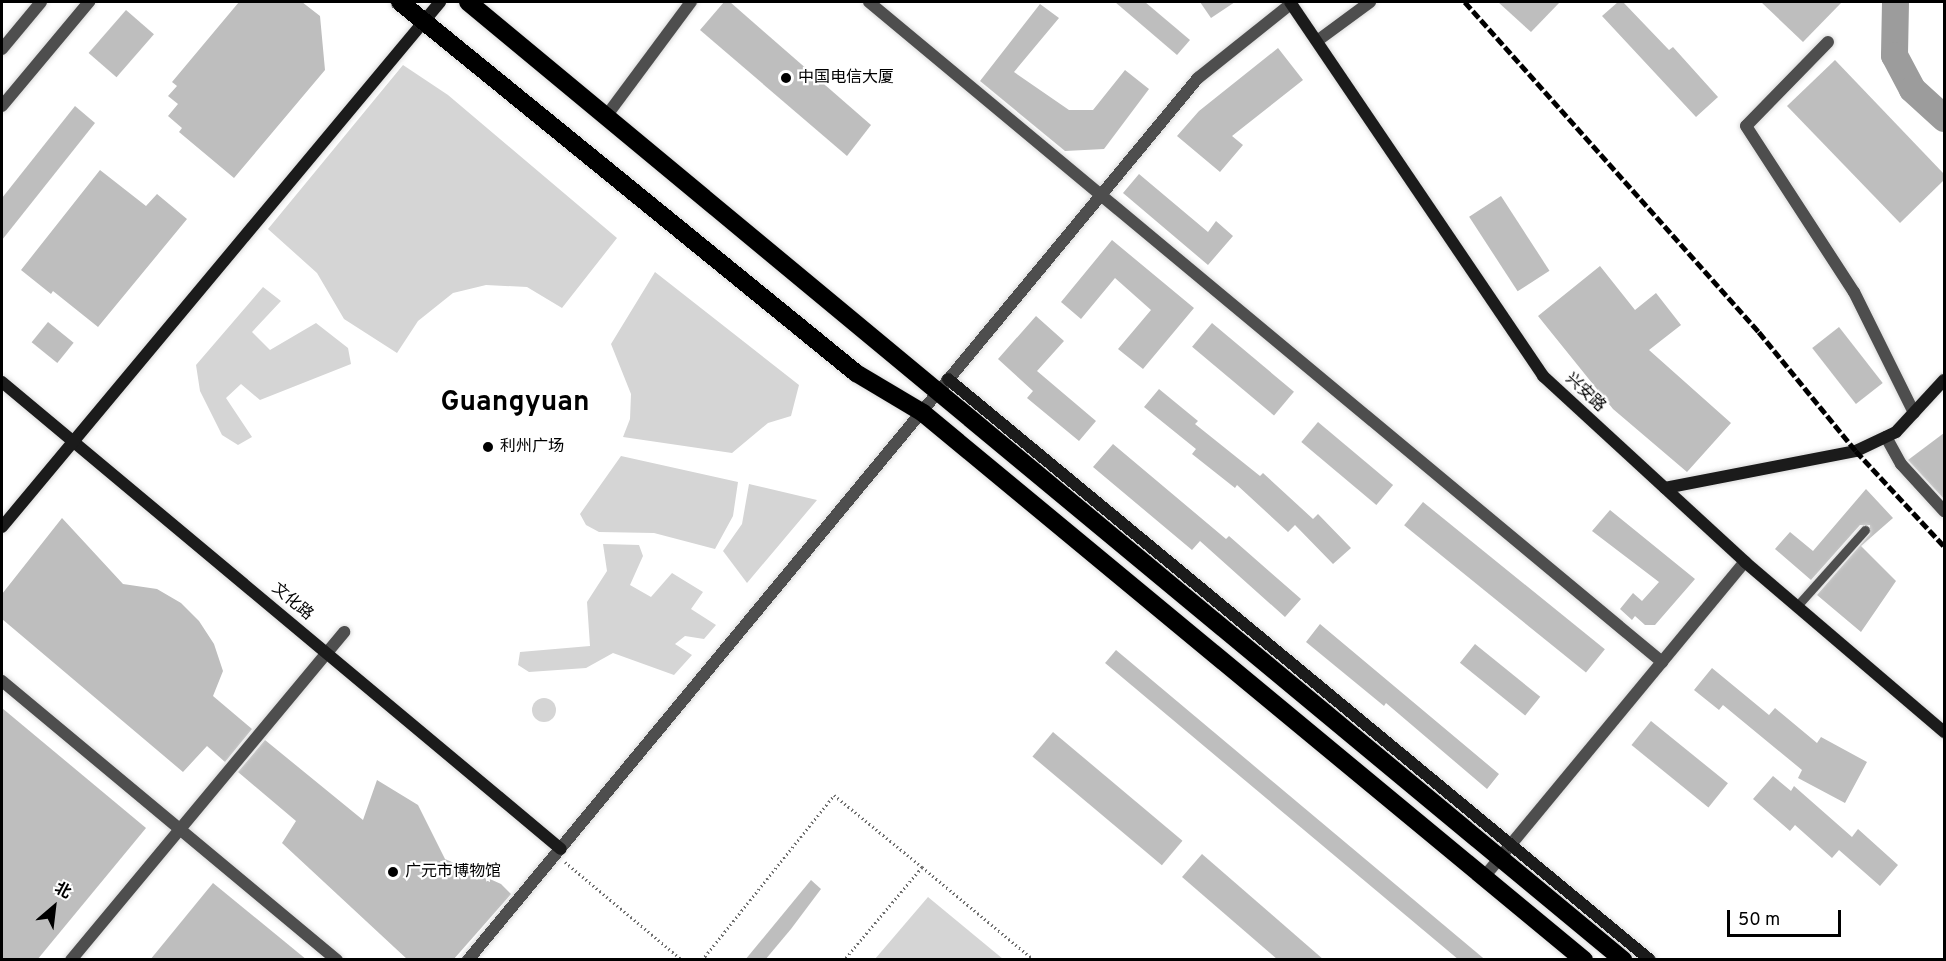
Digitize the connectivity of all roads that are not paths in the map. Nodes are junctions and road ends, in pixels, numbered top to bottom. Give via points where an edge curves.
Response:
1 (41, 2) edge
2 (89, 2) edge
3 (400, 2) edge
4 (440, 2) edge
5 (468, 2) edge
6 (691, 2) edge
7 (869, 2) edge
8 (1291, 2) edge
9 (1370, 2) edge
10 (426, 23) junction
11 (1317, 41) junction
12 (1828, 42) dead end
13 (2, 49) edge
14 (2, 106) edge
15 (607, 115) junction
16 (1101, 197) junction
17 (1944, 380) edge
18 (2, 381) edge
19 (943, 385) junction
20 (923, 413) junction
21 (1914, 413) junction
22 (1886, 437) junction
23 (73, 441) junction
24 (1665, 488) junction
25 (1944, 511) edge
26 (2, 527) edge
27 (1865, 530) dead end
28 (1746, 562) junction
29 (1797, 606) junction
30 (345, 632) dead end
31 (327, 653) junction
32 (1662, 662) junction
33 (2, 681) edge
34 (1944, 732) edge
35 (180, 829) junction
36 (1506, 851) junction
37 (559, 852) junction
38 (1484, 877) junction
39 (71, 960) edge
40 (338, 960) edge
41 (468, 960) edge
42 (1584, 960) edge
43 (1623, 960) edge
44 (1650, 960) edge

1 - 13 street
2 - 14 street
3 - 10 highway
4 - 10 street
5 - 15 highway
6 - 15 street
7 - 16 street
8 - 11 street, 兴安路
8 - 16 street via 1198,78
9 - 11 street
10 - 20 highway via 856,374
10 - 23 street
11 - 24 street, 兴安路 via 1543,376
12 - 21 street via 1746,126 1854,292
15 - 19 highway via 884,343
16 - 19 street
16 - 32 street
17 - 21 street
18 - 23 street, 文化路
19 - 20 street
19 - 36 highway
20 - 37 street
20 - 38 highway
21 - 22 street
22 - 24 street via 1856,451
22 - 25 street via 1901,465
23 - 26 street
23 - 31 street, 文化路
24 - 28 street, 兴安路
27 - 29 lane
28 - 29 street, 兴安路
28 - 32 street
29 - 34 street, 兴安路
30 - 31 street
31 - 35 street
31 - 37 street, 文化路
32 - 36 street
33 - 35 street
35 - 39 street
35 - 40 street
36 - 38 street
36 - 43 highway
36 - 44 street
37 - 41 street
38 - 42 highway

